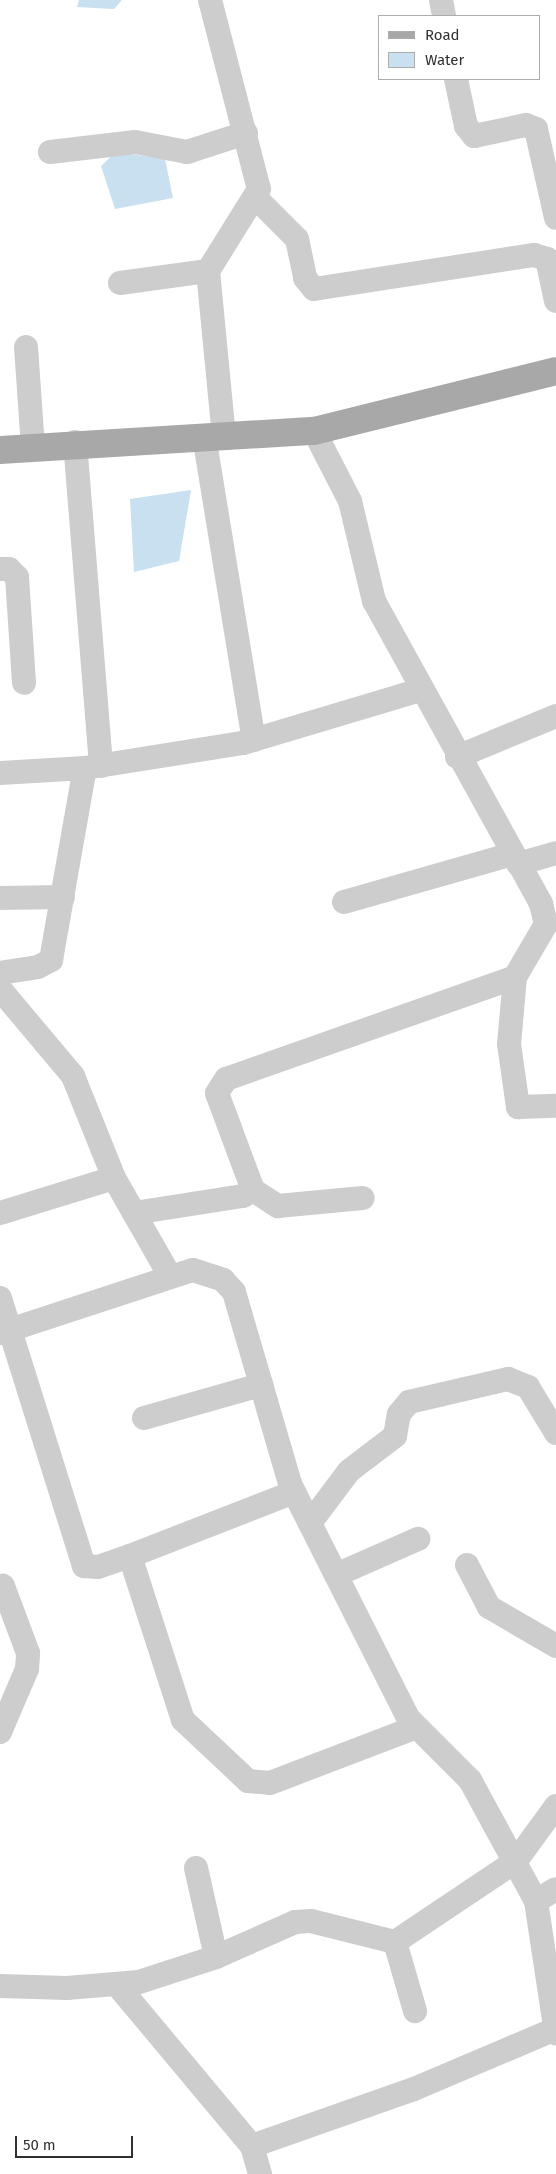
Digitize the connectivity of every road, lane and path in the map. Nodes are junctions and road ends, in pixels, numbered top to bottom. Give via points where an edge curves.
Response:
1 (210, 0) edge
2 (441, 0) edge
3 (444, 15) edge
4 (456, 80) edge
5 (246, 133) junction
6 (50, 152) dead end
7 (255, 197) junction
8 (556, 218) edge
9 (552, 256) edge
10 (208, 271) junction
11 (120, 283) dead end
12 (556, 301) edge
13 (26, 347) dead end
14 (556, 371) edge
15 (314, 431) junction
16 (214, 437) junction
17 (75, 442) junction
18 (33, 447) junction
19 (0, 450) edge
20 (0, 569) edge
21 (24, 683) dead end
22 (421, 690) junction
23 (556, 716) edge
24 (254, 740) junction
25 (457, 757) junction
26 (93, 767) junction
27 (0, 774) edge
28 (556, 853) edge
29 (515, 859) junction
30 (63, 897) junction
31 (0, 898) edge
32 (344, 902) dead end
33 (551, 923) edge
34 (0, 973) edge
35 (515, 977) junction
36 (0, 989) edge
37 (556, 1106) edge
38 (114, 1178) junction
39 (253, 1190) junction
40 (363, 1198) dead end
41 (134, 1212) junction
42 (0, 1213) edge
43 (170, 1276) junction
44 (0, 1298) edge
45 (4, 1331) edge
46 (261, 1385) junction
47 (144, 1418) dead end
48 (556, 1434) edge
49 (294, 1492) junction
50 (310, 1523) junction
51 (418, 1539) dead end
52 (130, 1556) junction
53 (467, 1565) dead end
54 (336, 1575) junction
55 (3, 1586) dead end
56 (556, 1646) edge
57 (414, 1728) junction
58 (0, 1732) edge
59 (556, 1806) edge
60 (516, 1861) junction
61 (196, 1868) dead end
62 (546, 1895) edge
63 (394, 1942) junction
64 (216, 1957) junction
65 (0, 1986) edge
66 (118, 1986) junction
67 (415, 2011) dead end
68 (555, 2031) edge
69 (252, 2146) junction
70 (260, 2174) edge

1 - 5 street
2 - 3 street
4 - 8 street via 466,126 474,136 526,125 536,128
5 - 6 street via 187,152 135,142
5 - 7 street via 258,180
7 - 9 street via 297,239 305,278 320,291 534,255
7 - 10 street
9 - 12 street
10 - 11 street
10 - 16 street
13 - 18 street
14 - 15 main road
15 - 16 main road
15 - 22 street via 350,501 374,601
16 - 17 main road
16 - 24 street
17 - 18 main road
17 - 26 street
18 - 19 main road
20 - 21 street via 9,569 17,577
22 - 24 street
22 - 25 street
23 - 25 street
24 - 26 street
25 - 29 street
26 - 27 street
26 - 30 street
28 - 29 street
29 - 32 street
29 - 33 street
30 - 31 street
30 - 34 street via 51,960 38,968
33 - 35 street
35 - 37 street via 509,1044 518,1107
35 - 39 street via 226,1080 217,1093
36 - 38 street via 73,1076
38 - 41 street
38 - 42 street
39 - 40 street via 278,1206
39 - 41 street via 243,1196
41 - 43 street
43 - 45 street
43 - 46 street via 207,1271 234,1292
44 - 45 street
45 - 52 street via 79,1561 91,1568
46 - 47 street
46 - 49 street
48 - 50 street via 528,1387 508,1379 409,1402 402,1406 395,1436 348,1471
49 - 50 street
49 - 52 street
50 - 54 street
51 - 54 street
52 - 57 street via 183,1720 197,1738 248,1781 270,1783
53 - 56 street via 490,1607
54 - 57 street
55 - 58 street via 28,1653 27,1669
57 - 60 street via 470,1780
59 - 60 street
60 - 62 street
60 - 63 street
61 - 64 street
62 - 68 street
63 - 64 street via 311,1921 295,1922
63 - 67 street
64 - 66 street
65 - 66 street
66 - 69 street
68 - 69 street via 414,2089
69 - 70 street

